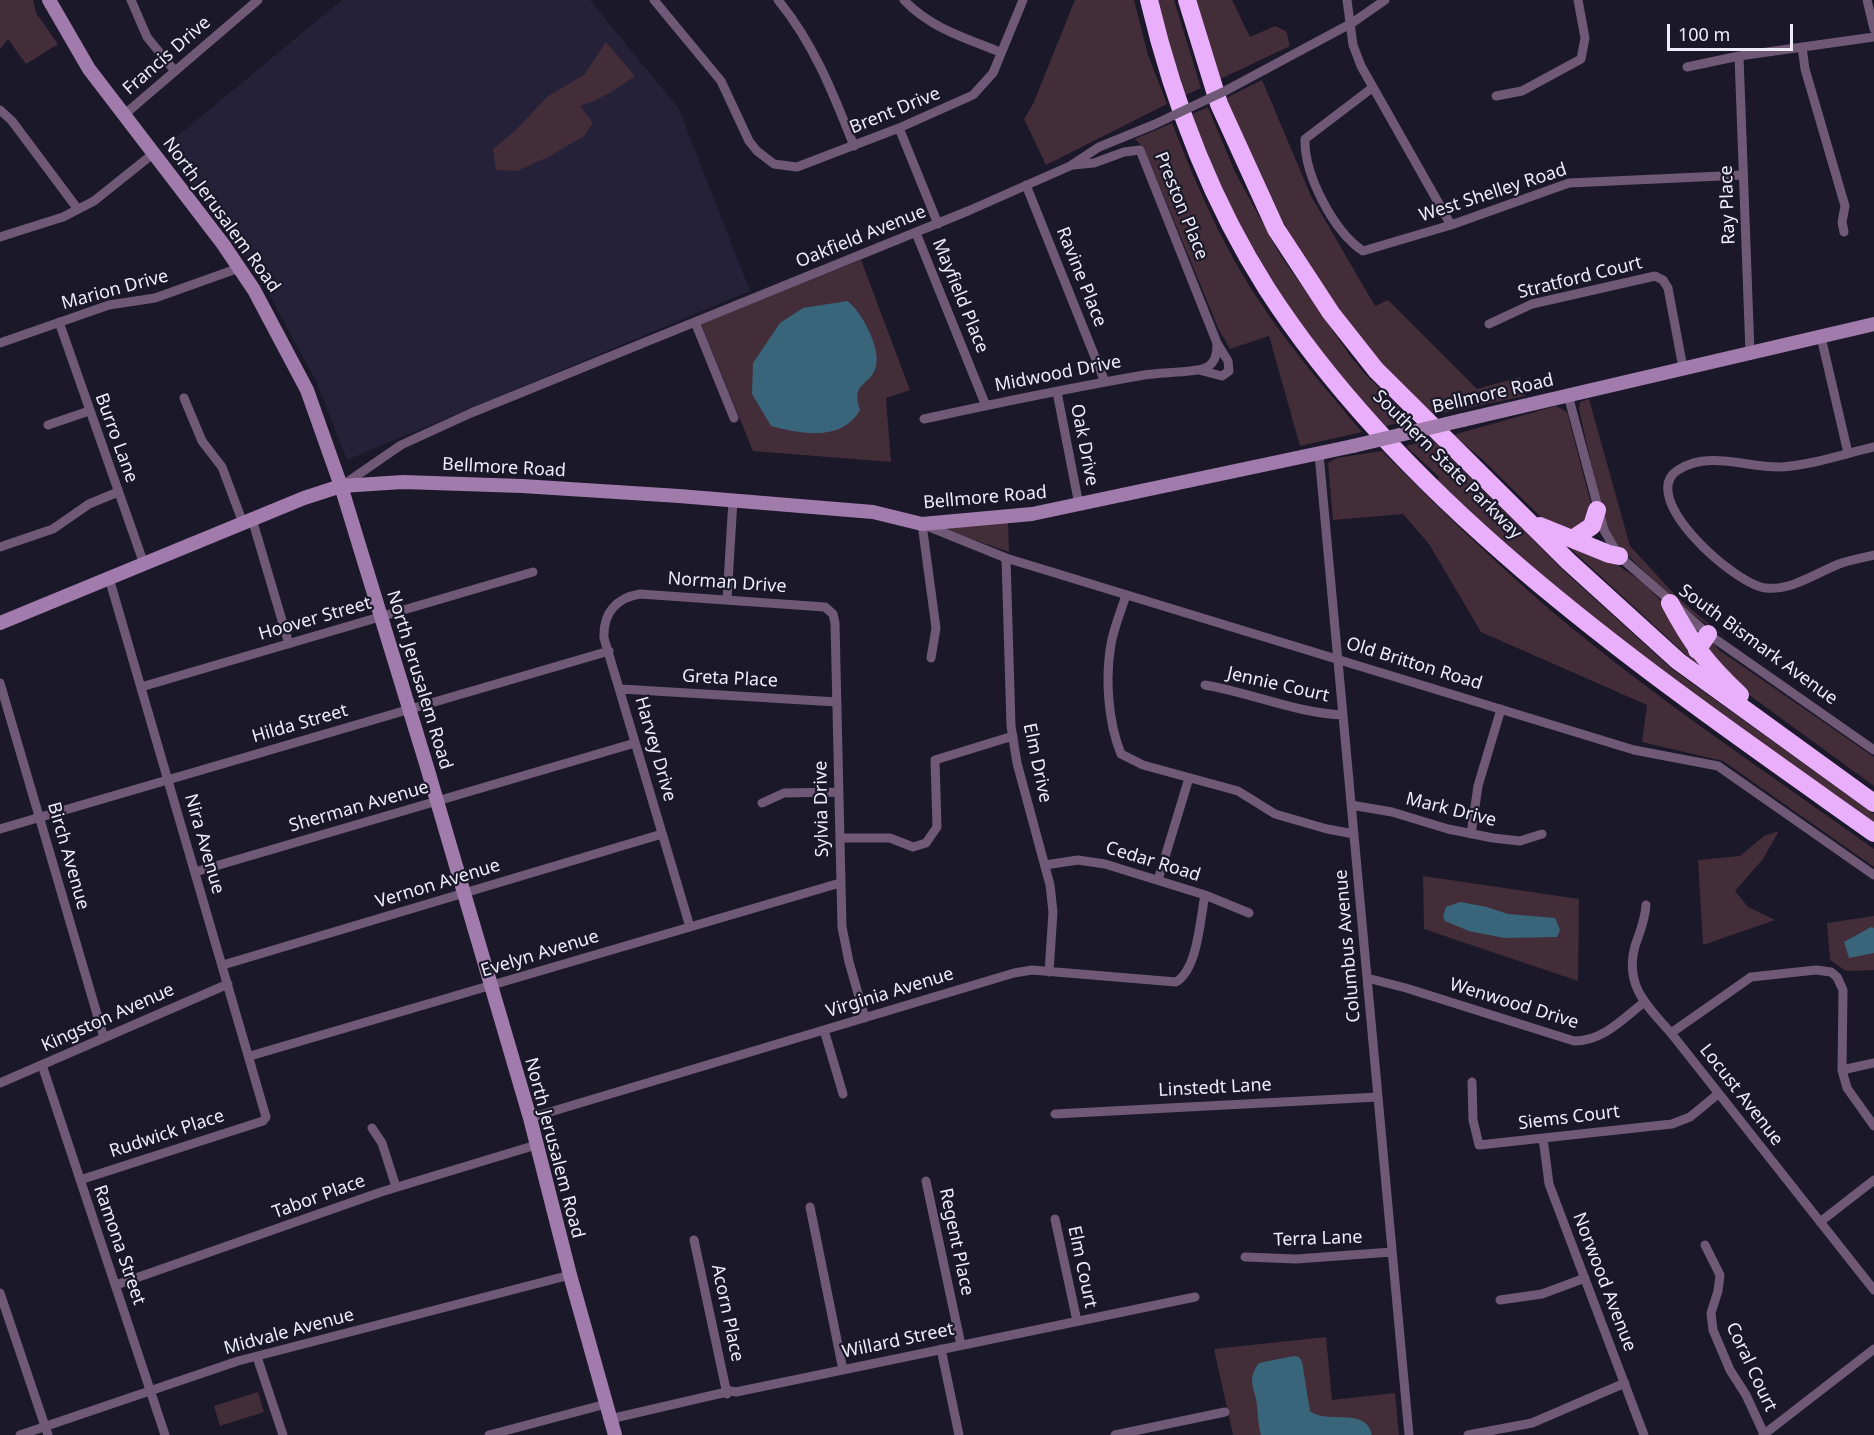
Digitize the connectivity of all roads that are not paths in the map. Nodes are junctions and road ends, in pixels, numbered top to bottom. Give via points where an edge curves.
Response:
1 (49, 0) edge
2 (131, 0) edge
3 (258, 0) edge
4 (654, 0) edge
5 (778, 0) edge
6 (904, 0) edge
7 (1023, 0) edge
8 (1149, 0) edge
9 (1187, 0) edge
10 (1347, 0) edge
11 (1385, 0) edge
12 (1578, 0) edge
13 (1867, 0) edge
14 (1352, 23) junction
15 (1874, 29) edge
16 (1874, 38) edge
17 (1802, 47) junction
18 (1000, 52) junction
19 (1739, 56) junction
20 (1687, 68) dead end
21 (174, 70) junction
22 (1372, 88) junction
23 (1496, 96) dead end
24 (0, 110) edge
25 (125, 114) junction
26 (899, 128) junction
27 (854, 146) junction
28 (154, 153) junction
29 (1070, 166) junction
30 (1743, 175) junction
31 (1026, 185) junction
32 (77, 208) junction
33 (938, 224) junction
34 (1451, 225) junction
35 (1844, 232) dead end
36 (916, 233) junction
37 (0, 237) edge
38 (239, 268) junction
39 (59, 322) junction
40 (695, 322) junction
41 (1489, 324) dead end
42 (1874, 324) edge
43 (1821, 337) junction
44 (0, 343) edge
45 (1217, 343) junction
46 (1750, 353) junction
47 (1683, 368) junction
48 (1199, 370) junction
49 (1105, 381) junction
50 (1057, 392) junction
51 (1568, 395) junction
52 (184, 398) dead end
53 (986, 406) junction
54 (89, 411) junction
55 (734, 418) dead end
56 (924, 419) dead end
57 (48, 425) dead end
58 (1874, 447) edge
59 (1848, 453) junction
60 (1320, 454) junction
61 (341, 486) junction
62 (118, 492) junction
63 (733, 500) junction
64 (1078, 505) junction
65 (1515, 508) junction
66 (1597, 510) junction
67 (248, 521) junction
68 (922, 524) junction
69 (1574, 538) junction
70 (0, 547) edge
71 (1874, 555) edge
72 (1619, 556) junction
73 (1006, 558) junction
74 (144, 564) junction
75 (533, 572) dead end
76 (109, 578) junction
77 (634, 595) joint
78 (1126, 595) junction
79 (727, 599) junction
80 (1670, 603) junction
81 (818, 605) joint
82 (380, 617) junction
83 (0, 623) edge
84 (1708, 634) junction
85 (289, 644) junction
86 (1697, 650) junction
87 (609, 651) junction
88 (931, 658) dead end
89 (1338, 658) junction
90 (0, 683) edge
91 (1205, 685) dead end
92 (141, 687) junction
93 (621, 689) junction
94 (837, 702) junction
95 (408, 709) junction
96 (1501, 709) junction
97 (1343, 716) junction
98 (1013, 736) junction
99 (1783, 739) junction
100 (635, 743) junction
101 (1874, 750) edge
102 (1189, 777) junction
103 (168, 780) junction
104 (838, 792) junction
105 (437, 801) junction
106 (762, 803) dead end
107 (1874, 803) edge
108 (1352, 805) junction
109 (39, 817) junction
110 (0, 829) edge
111 (1874, 833) edge
112 (662, 834) junction
113 (1354, 834) junction
114 (1472, 834) junction
115 (1542, 834) dead end
116 (840, 838) junction
117 (1045, 865) junction
118 (195, 872) junction
119 (1874, 875) edge
120 (1158, 880) junction
121 (840, 883) junction
122 (463, 894) junction
123 (1205, 895) junction
124 (1646, 905) dead end
125 (1249, 913) dead end
126 (690, 927) junction
127 (223, 966) junction
128 (1048, 972) junction
129 (1367, 978) junction
130 (228, 984) junction
131 (489, 986) junction
132 (1643, 1004) junction
133 (865, 1018) junction
134 (824, 1030) junction
135 (1671, 1033) junction
136 (104, 1038) junction
137 (250, 1056) junction
138 (1874, 1063) edge
139 (42, 1065) junction
140 (1842, 1070) junction
141 (1472, 1082) dead end
142 (0, 1083) edge
143 (843, 1094) dead end
144 (1718, 1094) junction
145 (1378, 1097) junction
146 (1054, 1114) dead end
147 (530, 1118) junction
148 (265, 1120) joint
149 (1874, 1126) edge
150 (372, 1128) dead end
151 (1543, 1138) junction
152 (536, 1145) junction
153 (80, 1180) junction
154 (1874, 1180) edge
155 (926, 1181) dead end
156 (396, 1188) junction
157 (810, 1207) dead end
158 (1055, 1219) dead end
159 (1820, 1222) junction
160 (694, 1240) dead end
161 (1705, 1245) dead end
162 (1392, 1252) junction
163 (1245, 1257) dead end
164 (570, 1275) junction
165 (1584, 1278) junction
166 (116, 1285) junction
167 (1874, 1290) edge
168 (0, 1293) edge
169 (1195, 1298) dead end
170 (1500, 1300) dead end
171 (1077, 1321) junction
172 (961, 1345) junction
173 (941, 1349) junction
174 (1874, 1349) edge
175 (257, 1357) junction
176 (843, 1370) junction
177 (1625, 1383) junction
178 (150, 1391) junction
179 (726, 1394) junction
180 (606, 1404) junction
181 (1225, 1412) dead end
182 (610, 1419) junction
183 (46, 1431) edge
184 (20, 1435) edge
185 (165, 1435) edge
186 (283, 1435) edge
187 (489, 1435) edge
188 (615, 1435) edge
189 (959, 1435) edge
190 (1115, 1435) edge
191 (1409, 1435) edge
192 (1468, 1435) edge
193 (1644, 1435) edge
194 (1763, 1435) edge

1 - 25 main road, North Jerusalem Road via 89,69
2 - 21 street via 147,37
3 - 21 street, Francis Drive
4 - 27 street, Brent Drive via 721,81 757,151 765,159 797,167
5 - 27 street via 806,36
6 - 18 street via 937,26
7 - 18 street, Brent Drive
8 - 111 highway, Southern State Parkway via 1168,73 1220,203 1266,287 1346,395 1455,506 1575,613 1664,683
9 - 65 highway, Southern State Parkway via 1203,60 1235,145 1294,261 1376,369
10 - 14 street
11 - 14 street, Oakfield Avenue
12 - 23 street via 1585,38 1581,59 1522,91
13 - 15 street
14 - 22 street via 1354,52
14 - 29 street, Oakfield Avenue, bridge via 1225,91 1099,147
16 - 17 street
17 - 19 street
17 - 35 street via 1845,206
18 - 26 street, Brent Drive via 993,73 973,95
19 - 20 street
19 - 30 street, Ray Place
21 - 25 street, Francis Drive
22 - 34 street
22 - 34 street, West Shelley Road via 1305,139 1305,156 1323,201 1350,242 1363,251
24 - 32 street
25 - 28 main road, North Jerusalem Road
26 - 27 street, Brent Drive
26 - 33 street
28 - 32 street via 110,191
28 - 38 main road, North Jerusalem Road
29 - 31 street, Oakfield Avenue
29 - 45 street, Preston Place via 1140,150
30 - 34 street, West Shelley Road via 1569,183
30 - 46 street, Ray Place
31 - 33 street, Oakfield Avenue
31 - 49 street, Ravine Place
32 - 37 street via 63,217
33 - 36 street, Oakfield Avenue
36 - 40 street, Oakfield Avenue
36 - 53 street, Mayfield Place
38 - 39 street, Marion Drive via 155,298 109,305
38 - 61 main road, North Jerusalem Road via 295,364
39 - 44 street, Marion Drive
39 - 54 street, Burro Lane
40 - 55 street
40 - 61 street, Oakfield Avenue via 471,412 401,445
41 - 47 street, Stratford Court via 1532,304 1655,276 1668,288
42 - 43 main road, Bellmore Road
43 - 46 main road, Bellmore Road
43 - 59 street
45 - 48 street via 1215,359
45 - 48 street, Midwood Drive via 1228,361 1229,371 1218,376
46 - 47 main road, Bellmore Road
47 - 51 main road, Bellmore Road
48 - 49 street, Midwood Drive via 1167,370
49 - 50 street, Midwood Drive
50 - 53 street, Midwood Drive
50 - 64 street, Oak Drive
51 - 60 main road, Bellmore Road, bridge
51 - 66 street, South Bismark Avenue
52 - 67 street via 202,441 222,467
53 - 56 street, Midwood Drive
54 - 57 street
54 - 62 street, Burro Lane
58 - 59 street
59 - 71 street via 1781,466 1715,460 1680,468 1668,483 1670,498 1678,517 1695,539 1736,575 1764,588 1799,582 1841,563
60 - 64 main road, Bellmore Road
60 - 89 street, Columbus Avenue
61 - 63 main road, Bellmore Road via 403,482 474,484
61 - 67 main road, Bellmore Road
61 - 82 main road, North Jerusalem Road
62 - 70 street via 89,504 53,529
62 - 74 street, Burro Lane
63 - 68 main road, Bellmore Road via 873,512
63 - 79 street
64 - 68 main road, Bellmore Road via 1012,517
65 - 69 highway via 1551,532
65 - 99 highway, Southern State Parkway via 1678,661
66 - 69 highway via 1592,526
66 - 72 street, South Bismark Avenue
67 - 74 main road, Bellmore Road
67 - 85 street
68 - 73 street, Old Britton Road
68 - 88 street via 936,628
69 - 72 highway
72 - 80 street, South Bismark Avenue
73 - 78 street, Old Britton Road
73 - 98 street, Elm Drive
74 - 76 main road, Bellmore Road
75 - 82 street, Hoover Street
76 - 83 main road, Bellmore Road
76 - 92 street, Nira Avenue
77 - 79 street, Norman Drive
77 - 87 street, Harvey Drive via 624,598 610,611 604,626
78 - 89 street, Old Britton Road
78 - 102 street via 1108,661 1116,742 1121,754 1131,760
79 - 81 street, Norman Drive
80 - 84 street, South Bismark Avenue
80 - 86 highway
81 - 94 street, Sylvia Drive via 830,611 835,622
82 - 85 street, Hoover Street
82 - 95 main road, North Jerusalem Road
84 - 86 highway
84 - 101 street, South Bismark Avenue
85 - 92 street, Hoover Street
86 - 99 highway
87 - 93 street, Harvey Drive
87 - 95 street, Hilda Street
89 - 96 street, Old Britton Road
89 - 97 street, Columbus Avenue
90 - 109 street, Birch Avenue
91 - 97 street, Jennie Court via 1317,714
92 - 103 street, Nira Avenue
93 - 94 street, Greta Place
93 - 100 street, Harvey Drive
94 - 104 street, Sylvia Drive
95 - 103 street, Hilda Street
95 - 105 main road, North Jerusalem Road
96 - 114 street via 1478,786
96 - 119 street, Old Britton Road via 1646,753 1718,766
97 - 108 street, Columbus Avenue
98 - 116 street via 935,760 938,817 926,843 913,847 890,838
98 - 117 street, Elm Drive
99 - 107 highway, Southern State Parkway
100 - 105 street, Sherman Avenue
100 - 112 street, Harvey Drive
102 - 113 street via 1238,791 1275,814
102 - 120 street
103 - 109 street, Hilda Street
103 - 118 street, Nira Avenue
104 - 106 street via 784,793
104 - 116 street, Sylvia Drive
105 - 118 street, Sherman Avenue
105 - 122 main road, North Jerusalem Road
108 - 113 street, Columbus Avenue
108 - 114 street, Mark Drive
109 - 110 street, Hilda Street
109 - 136 street, Birch Avenue
112 - 122 street, Vernon Avenue
112 - 126 street, Harvey Drive
113 - 129 street, Columbus Avenue
114 - 115 street, Mark Drive via 1520,841
116 - 121 street, Sylvia Drive
117 - 120 street, Cedar Road via 1089,860
117 - 128 street, Elm Drive via 1053,912
118 - 127 street, Nira Avenue
120 - 123 street, Cedar Road
121 - 126 street, Evelyn Avenue
121 - 133 street, Sylvia Drive via 844,942
122 - 127 street, Vernon Avenue
122 - 131 main road, North Jerusalem Road
123 - 125 street, Cedar Road
123 - 128 street, Virginia Avenue via 1190,966 1176,982
124 - 132 street, Locust Avenue via 1632,964 1635,987
126 - 131 street, Evelyn Avenue
127 - 130 street, Nira Avenue
128 - 133 street, Virginia Avenue via 1014,973
129 - 132 street, Wenwood Drive via 1574,1041 1593,1039
129 - 145 street, Columbus Avenue
130 - 136 street, Kingston Avenue
130 - 137 street, Nira Avenue
131 - 137 street, Evelyn Avenue
131 - 147 main road, North Jerusalem Road
132 - 135 street, Locust Avenue
133 - 134 street, Virginia Avenue
134 - 143 street
134 - 147 street, Virginia Avenue
135 - 140 street via 1751,977 1827,970 1838,977 1843,990
135 - 144 street, Locust Avenue
136 - 139 street, Kingston Avenue
137 - 148 street, Nira Avenue
138 - 140 street
139 - 142 street, Kingston Avenue
139 - 153 street, Ramona Street
140 - 149 street via 1849,1094
141 - 151 street, Siems Court via 1473,1120 1479,1145
144 - 151 street, Siems Court via 1680,1122
144 - 159 street, Locust Avenue
145 - 146 street, Linstedt Lane
145 - 162 street, Columbus Avenue
147 - 152 main road, North Jerusalem Road
148 - 153 street, Rudwick Place
150 - 156 street via 382,1143
151 - 165 street, Norwood Avenue via 1549,1184
152 - 156 street, Tabor Place
152 - 164 main road, North Jerusalem Road
153 - 166 street, Ramona Street
154 - 159 street
155 - 172 street, Regent Place
156 - 166 street, Tabor Place
157 - 176 street
158 - 171 street, Elm Court
159 - 167 street, Locust Avenue
160 - 179 street, Acorn Place
161 - 194 street, Coral Court via 1720,1275 1711,1313 1713,1330
162 - 163 street, Terra Lane via 1296,1260
162 - 191 street, Columbus Avenue
164 - 175 street, Midvale Avenue
164 - 180 main road, North Jerusalem Road
165 - 170 street via 1542,1294
165 - 177 street, Norwood Avenue
166 - 178 street, Ramona Street
168 - 183 street
169 - 171 street, Willard Street
171 - 172 street, Willard Street
172 - 173 street, Willard Street
173 - 176 street, Willard Street
173 - 189 street
174 - 194 street
175 - 178 street, Midvale Avenue
175 - 186 street
176 - 179 street, Willard Street
177 - 192 street via 1532,1423
177 - 193 street, Norwood Avenue
178 - 183 street, Midvale Avenue
178 - 185 street, Ramona Street
179 - 182 street, Willard Street
180 - 182 main road, North Jerusalem Road
180 - 187 street
181 - 190 street
182 - 188 main road, North Jerusalem Road
183 - 184 street, Midvale Avenue

